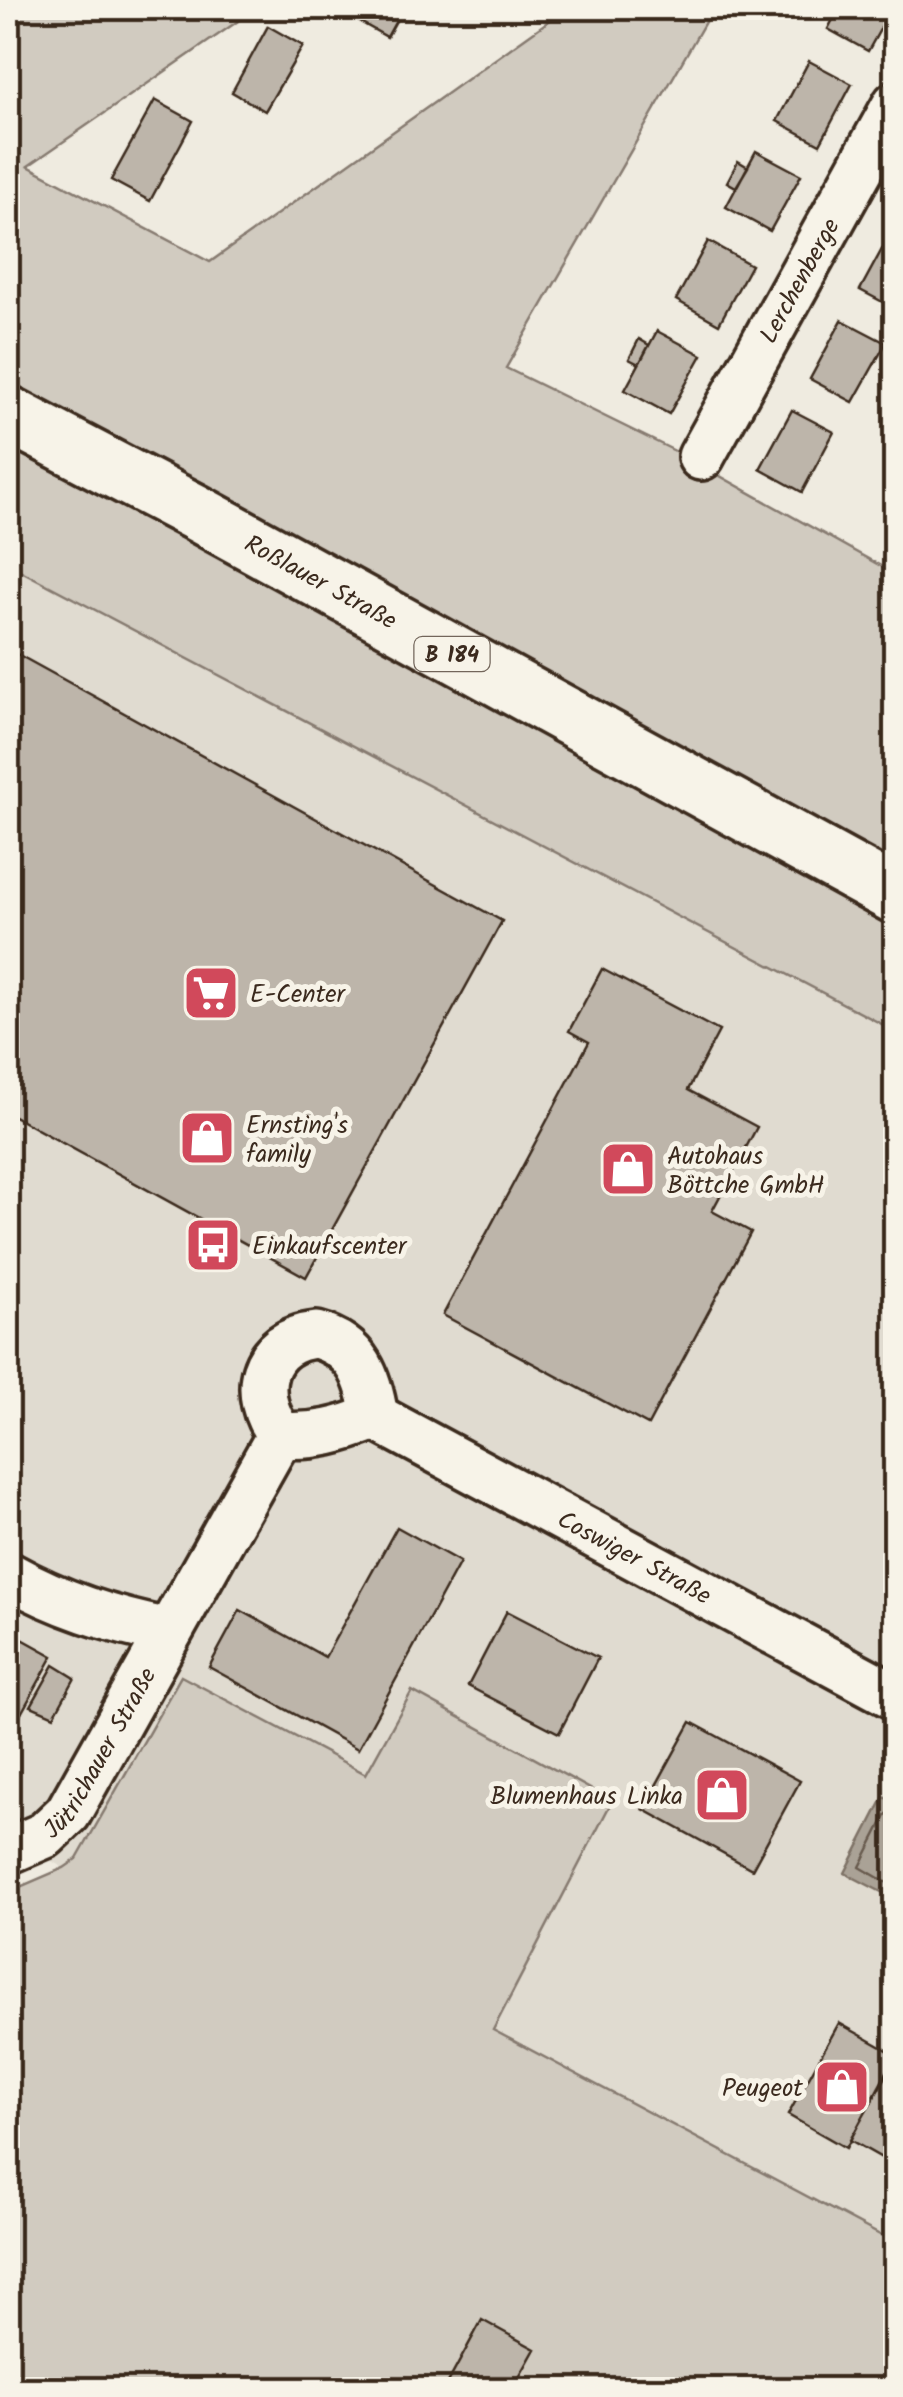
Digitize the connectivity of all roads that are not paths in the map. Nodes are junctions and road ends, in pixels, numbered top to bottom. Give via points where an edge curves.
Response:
1 (896, 104) edge
2 (8, 414) edge
3 (701, 457) dead end
4 (896, 896) edge
5 (375, 1418) junction
6 (280, 1435) junction
7 (8, 1575) edge
8 (169, 1632) junction
9 (896, 1696) edge
10 (8, 1851) edge

1 - 3 street, Lerchenberge
2 - 4 main road, Roßlauer Straße / B 184
5 - 6 street via 306,1437
5 - 6 street via 371,1392 347,1348 301,1337 276,1352 262,1384 268,1420
5 - 9 street, Coswiger Straße
6 - 8 street
7 - 8 street via 90,1614
8 - 10 street, Jütrichauer Straße via 68,1813 46,1835

